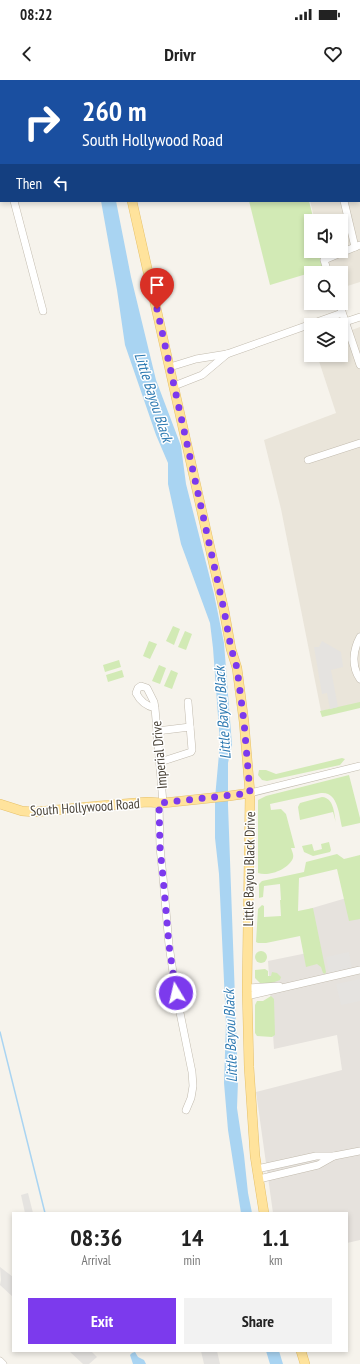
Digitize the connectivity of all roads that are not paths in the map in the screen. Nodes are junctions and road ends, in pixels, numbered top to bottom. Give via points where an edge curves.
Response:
1 (14, 202) edge
2 (132, 202) edge
3 (344, 202) edge
4 (358, 246) edge
5 (326, 266) edge
6 (341, 310) edge
7 (43, 311) dead end
8 (342, 314) junction
9 (360, 316) edge
10 (344, 318) edge
11 (348, 321) edge
12 (348, 331) edge
13 (227, 354) junction
14 (360, 365) edge
15 (170, 367) junction
16 (174, 386) junction
17 (360, 443) edge
18 (308, 460) dead end
19 (360, 637) edge
20 (354, 665) junction
21 (360, 673) edge
22 (360, 679) edge
23 (188, 702) dead end
24 (155, 708) dead end
25 (190, 727) junction
26 (157, 731) junction
27 (160, 762) junction
28 (360, 766) edge
29 (250, 793) junction
30 (161, 803) junction
31 (0, 804) edge
32 (360, 970) edge
33 (247, 992) junction
34 (186, 1110) dead end
35 (360, 1151) edge
36 (334, 1156) junction
37 (257, 1168) junction
38 (259, 1179) junction
39 (264, 1212) edge
40 (301, 1352) edge
41 (0, 1361) edge
42 (3, 1364) edge
43 (305, 1364) edge

1 - 7 street
2 - 15 main road, Little Bayou Black Drive
3 - 4 street
4 - 5 street via 324,260
6 - 8 street
8 - 10 street
8 - 13 street
9 - 11 street
12 - 14 street
13 - 15 street via 196,359
13 - 16 street via 202,375
15 - 16 main road, Little Bayou Black Drive
16 - 29 main road, Little Bayou Black Drive via 237,668
17 - 18 street
19 - 20 street via 354,650
20 - 21 street
20 - 22 street
23 - 25 street
24 - 26 street, Imperial Drive
25 - 26 street
25 - 27 street via 191,752
26 - 27 street, Imperial Drive
27 - 30 street, Imperial Drive
28 - 29 street, South Hollywood Road
29 - 30 main road, South Hollywood Road
29 - 33 main road, Little Bayou Black Drive
30 - 31 main road, South Hollywood Road via 146,802 35,812
30 - 34 street, Imperial Drive via 160,847 169,945 192,1072 193,1086
32 - 33 street
33 - 37 main road, Little Bayou Black Drive via 249,1067
35 - 36 street
36 - 37 street via 316,1156
36 - 38 street via 318,1165
37 - 38 main road, Little Bayou Black Drive
38 - 39 main road, Little Bayou Black Drive
40 - 43 main road
41 - 42 street

